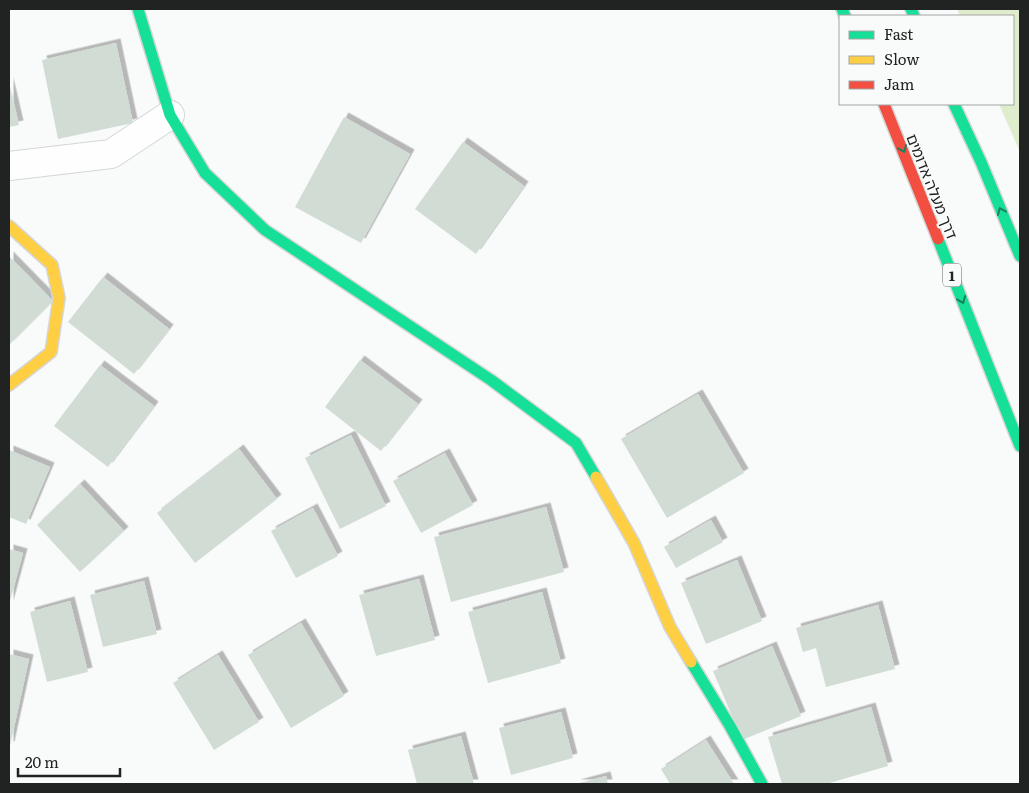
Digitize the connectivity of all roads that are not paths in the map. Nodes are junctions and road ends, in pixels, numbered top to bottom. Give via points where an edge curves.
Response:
1 (138, 9) edge
2 (884, 105) edge
3 (954, 105) edge
4 (170, 115) junction
5 (9, 166) edge
6 (9, 226) edge
7 (1020, 256) edge
8 (9, 384) edge
9 (1020, 446) edge
10 (762, 784) edge

1 - 4 main road
2 -> 9 main road, דרך מעלה אדומים / 1
7 -> 3 main road
4 - 5 street via 111,154
4 - 10 main road via 205,173 265,230 491,380 576,443 634,543 670,627
6 - 8 main road via 52,265 59,298 52,352

